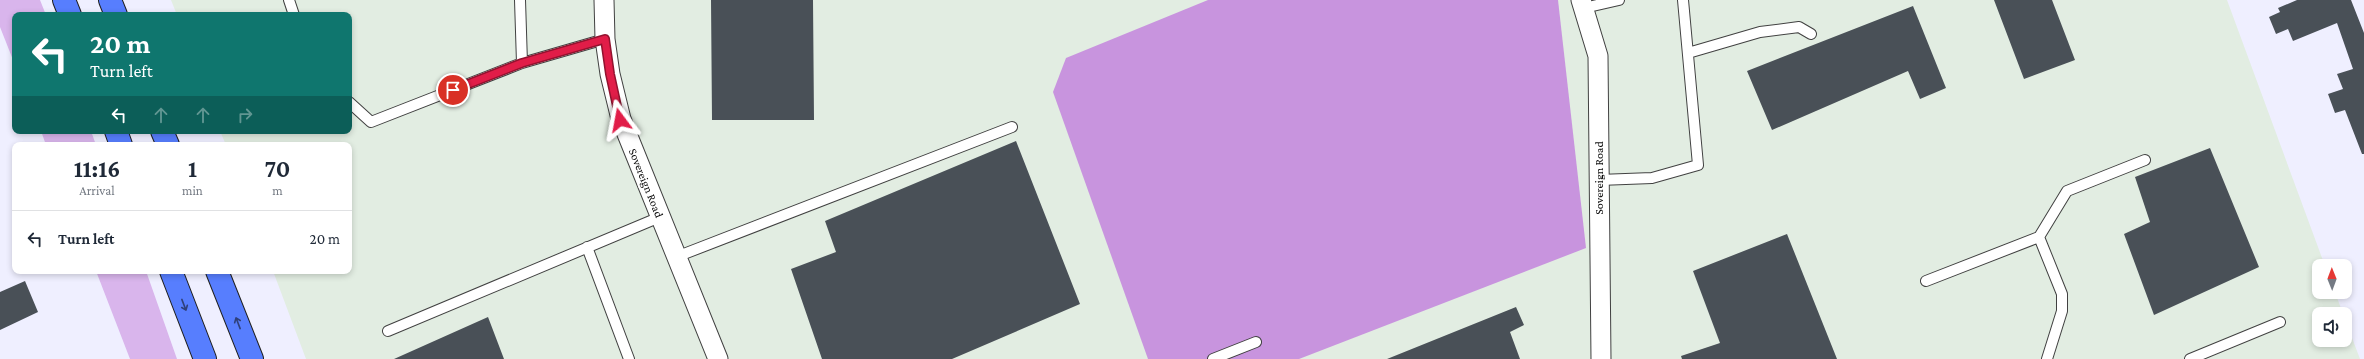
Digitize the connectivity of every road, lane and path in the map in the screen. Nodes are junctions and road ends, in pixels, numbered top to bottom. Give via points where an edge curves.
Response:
1 (64, 0) edge
2 (110, 0) edge
3 (288, 0) edge
4 (520, 0) edge
5 (604, 0) edge
6 (1619, 0) edge
7 (1682, 0) edge
8 (1583, 4) edge
9 (69, 12) edge
10 (115, 12) edge
11 (293, 12) edge
12 (1811, 34) dead end
13 (605, 39) junction
14 (1688, 53) junction
15 (522, 63) junction
16 (352, 105) edge
17 (1012, 127) dead end
18 (2145, 160) dead end
19 (1599, 180) junction
20 (660, 217) junction
21 (2039, 237) junction
22 (587, 247) junction
23 (676, 257) junction
24 (172, 274) edge
25 (218, 274) edge
26 (1926, 281) dead end
27 (2280, 322) dead end
28 (388, 331) dead end
29 (1256, 342) dead end
30 (712, 357) edge
31 (205, 359) edge
32 (252, 359) edge
33 (629, 359) edge
34 (1213, 359) edge
35 (1601, 359) edge
36 (2047, 359) edge
37 (2190, 359) edge

1 - 9 highway
2 - 10 highway
3 - 11 lane
4 - 15 lane
5 - 13 street, Sovereign Road
6 - 8 lane
7 - 14 lane
8 - 19 street, Sovereign Road via 1598,56
12 - 14 lane via 1799,27 1760,32
13 - 15 lane
13 - 20 street, Sovereign Road via 620,120
14 - 19 lane via 1698,165 1652,178
15 - 16 lane via 371,122
17 - 23 lane
18 - 21 lane via 2066,191
19 - 35 street, Sovereign Road
20 - 22 lane
20 - 23 street, Sovereign Road
21 - 26 lane
21 - 36 lane via 2062,294 2062,311
22 - 28 lane
22 - 33 lane
23 - 30 street, Sovereign Road
24 -> 31 highway
32 -> 25 highway
27 - 37 lane
29 - 34 lane

